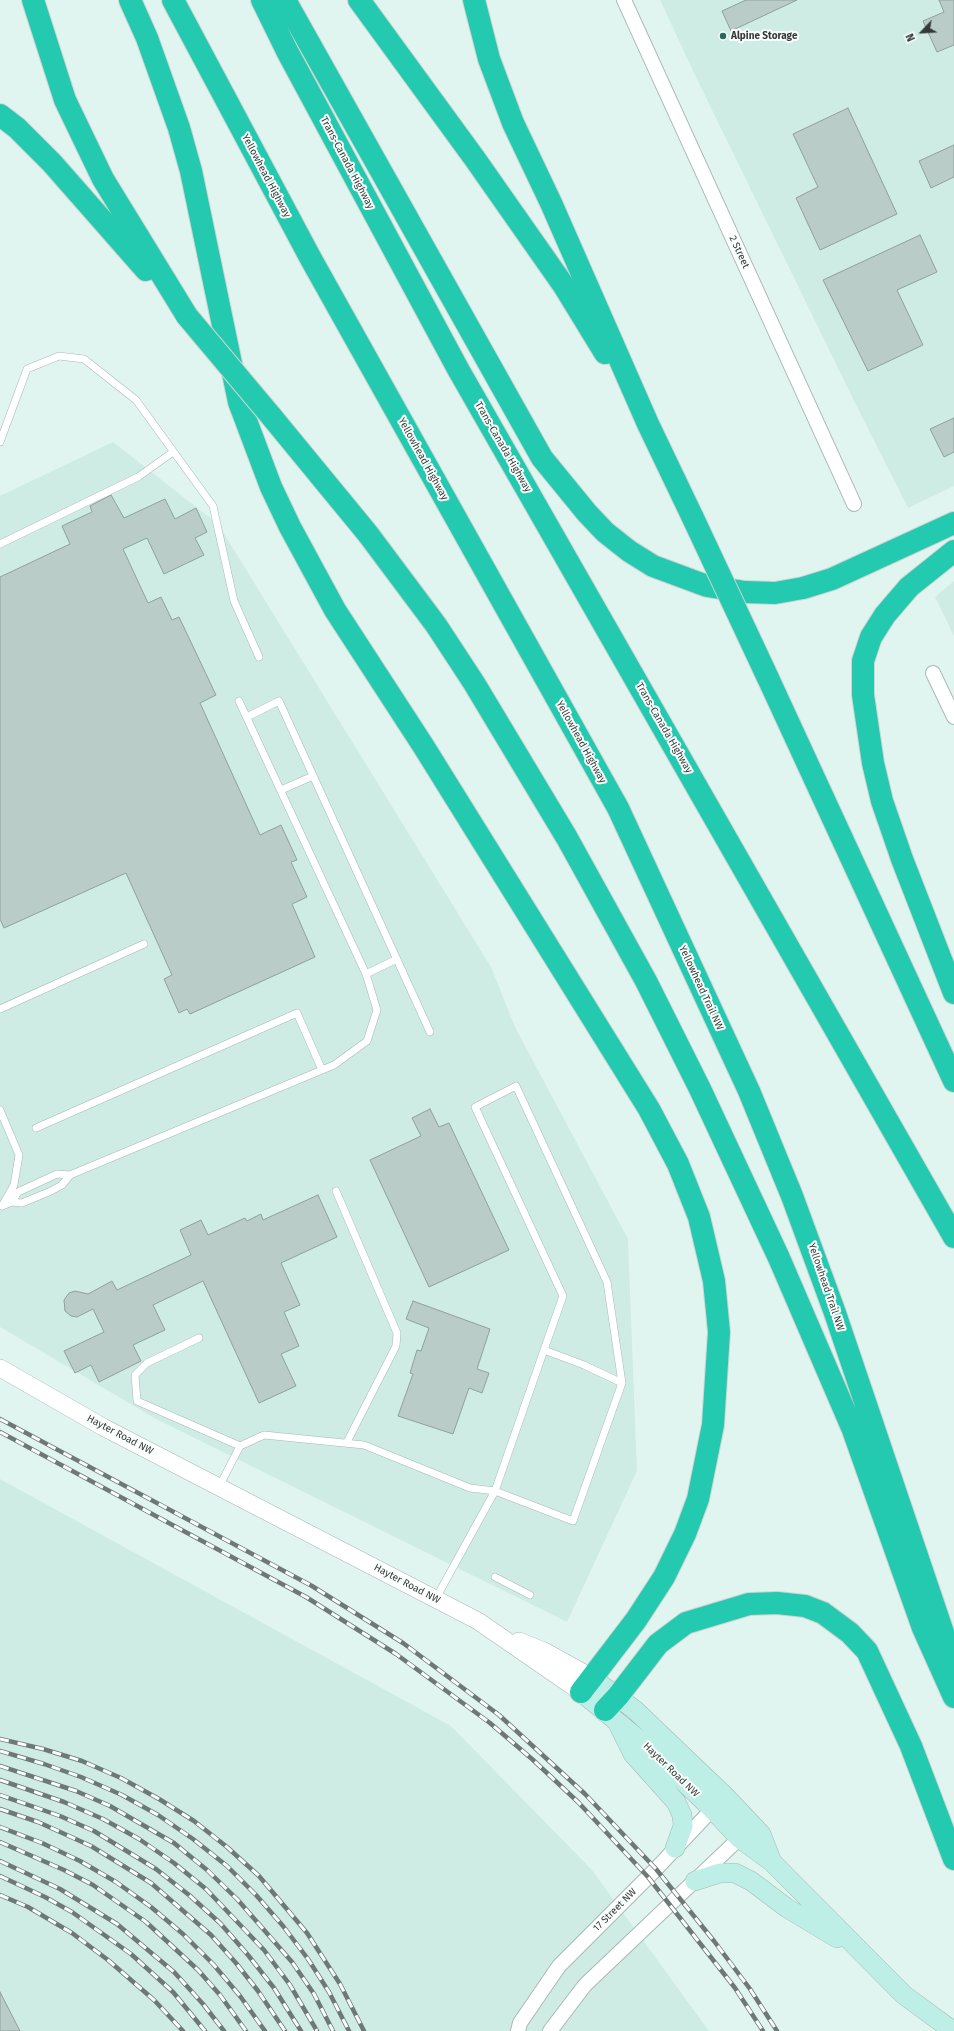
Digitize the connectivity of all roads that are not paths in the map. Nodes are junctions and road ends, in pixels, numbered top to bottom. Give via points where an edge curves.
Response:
1 (33, 0) edge
2 (130, 0) edge
3 (173, 0) edge
4 (262, 0) edge
5 (285, 0) edge
6 (359, 0) edge
7 (474, 0) edge
8 (624, 0) edge
9 (0, 115) edge
10 (187, 316) junction
11 (648, 424) junction
12 (0, 442) edge
13 (173, 452) junction
14 (854, 504) dead end
15 (954, 523) edge
16 (0, 544) edge
17 (954, 551) edge
18 (259, 657) dead end
19 (933, 672) dead end
20 (239, 701) dead end
21 (247, 717) junction
22 (954, 717) edge
23 (313, 776) junction
24 (281, 790) junction
25 (669, 920) joint
26 (144, 944) dead end
27 (397, 959) junction
28 (366, 974) junction
29 (954, 993) edge
30 (0, 1008) edge
31 (430, 1032) dead end
32 (322, 1070) junction
33 (954, 1081) edge
34 (0, 1110) edge
35 (36, 1128) dead end
36 (70, 1175) junction
37 (336, 1191) dead end
38 (12, 1202) junction
39 (1, 1207) edge
40 (954, 1237) edge
41 (199, 1338) dead end
42 (544, 1350) junction
43 (0, 1368) edge
44 (622, 1383) junction
45 (347, 1442) junction
46 (240, 1446) junction
47 (219, 1487) junction
48 (495, 1491) junction
49 (495, 1577) dead end
50 (530, 1596) dead end
51 (435, 1600) junction
52 (954, 1665) edge
53 (586, 1685) junction
54 (954, 1697) edge
55 (613, 1709) junction
56 (718, 1803) junction
57 (754, 1826) junction
58 (739, 1838) junction
59 (675, 1848) junction
60 (954, 1859) edge
61 (772, 1862) junction
62 (695, 1881) junction
63 (862, 1953) junction
64 (518, 2031) edge
65 (550, 2031) edge
66 (953, 2031) edge

1 - 10 highway via 65,100 103,179
2 - 53 highway via 147,38 179,128 191,171 239,402 271,487 335,610 424,747 649,1109 678,1164 699,1217 714,1281 719,1332 713,1425 698,1498 685,1534 664,1577 636,1620
3 - 25 highway, Yellowhead Highway via 311,259 618,808
4 - 40 highway, Trans-Canada Highway via 458,369
5 - 15 highway via 542,458 587,513 617,541 653,566 707,586 745,592 775,593 832,579
6 - 11 highway via 564,286
7 - 11 highway via 490,59 513,123
8 - 14 street, 2 Street
9 - 10 highway via 52,163
10 - 54 highway, bridge via 368,534 436,625 567,838 646,981 779,1258 852,1430 923,1628
11 - 33 highway, bridge
12 - 13 lane via 27,369 59,356 84,359 136,400
13 - 16 lane via 138,478
13 - 18 lane via 214,506 234,601
17 - 29 highway via 909,587 885,615 871,637 863,661 862,695 872,763 882,801
19 - 22 street
20 - 21 lane
21 - 23 lane via 279,701
21 - 24 lane
23 - 24 lane
23 - 27 lane
24 - 28 lane
25 - 52 highway, Yellowhead Trail NW via 749,1091 813,1251
26 - 30 lane
27 - 28 lane
27 - 31 lane
28 - 32 lane via 377,1010 367,1041 334,1065
32 - 35 lane via 297,1014
32 - 36 lane
34 - 39 lane via 18,1155 14,1185
36 - 38 lane via 62,1185 22,1204
36 - 38 lane via 57,1174 18,1192
37 - 45 lane via 397,1333 396,1346
38 - 39 lane
41 - 46 lane via 147,1363 135,1374 137,1401
42 - 44 lane
42 - 44 lane via 563,1296 475,1106 516,1086 607,1282
42 - 48 lane
43 - 47 street, Hayter Road NW via 103,1427
44 - 48 lane via 573,1521
45 - 46 lane via 264,1435
45 - 48 lane via 364,1445 470,1488
46 - 47 lane
47 - 51 street, Hayter Road NW
48 - 51 lane
49 - 50 lane
51 - 53 street, Hayter Road NW via 493,1631 544,1651
53 - 55 main road
55 - 56 main road
55 - 59 main road via 633,1754 672,1798 682,1815 683,1826
55 - 60 highway via 658,1644 686,1623 748,1604 777,1603 805,1606 823,1613 850,1633 866,1651 911,1746
56 - 57 main road
56 - 58 main road
56 - 59 street, 17 Street NW
57 - 58 street
57 - 61 main road via 761,1834
58 - 61 main road
58 - 62 street
59 - 64 street, 17 Street NW via 559,1966 520,2023
61 - 63 main road
62 - 63 main road via 720,1873 735,1873
62 - 65 street via 586,1985
63 - 66 main road via 904,1995

